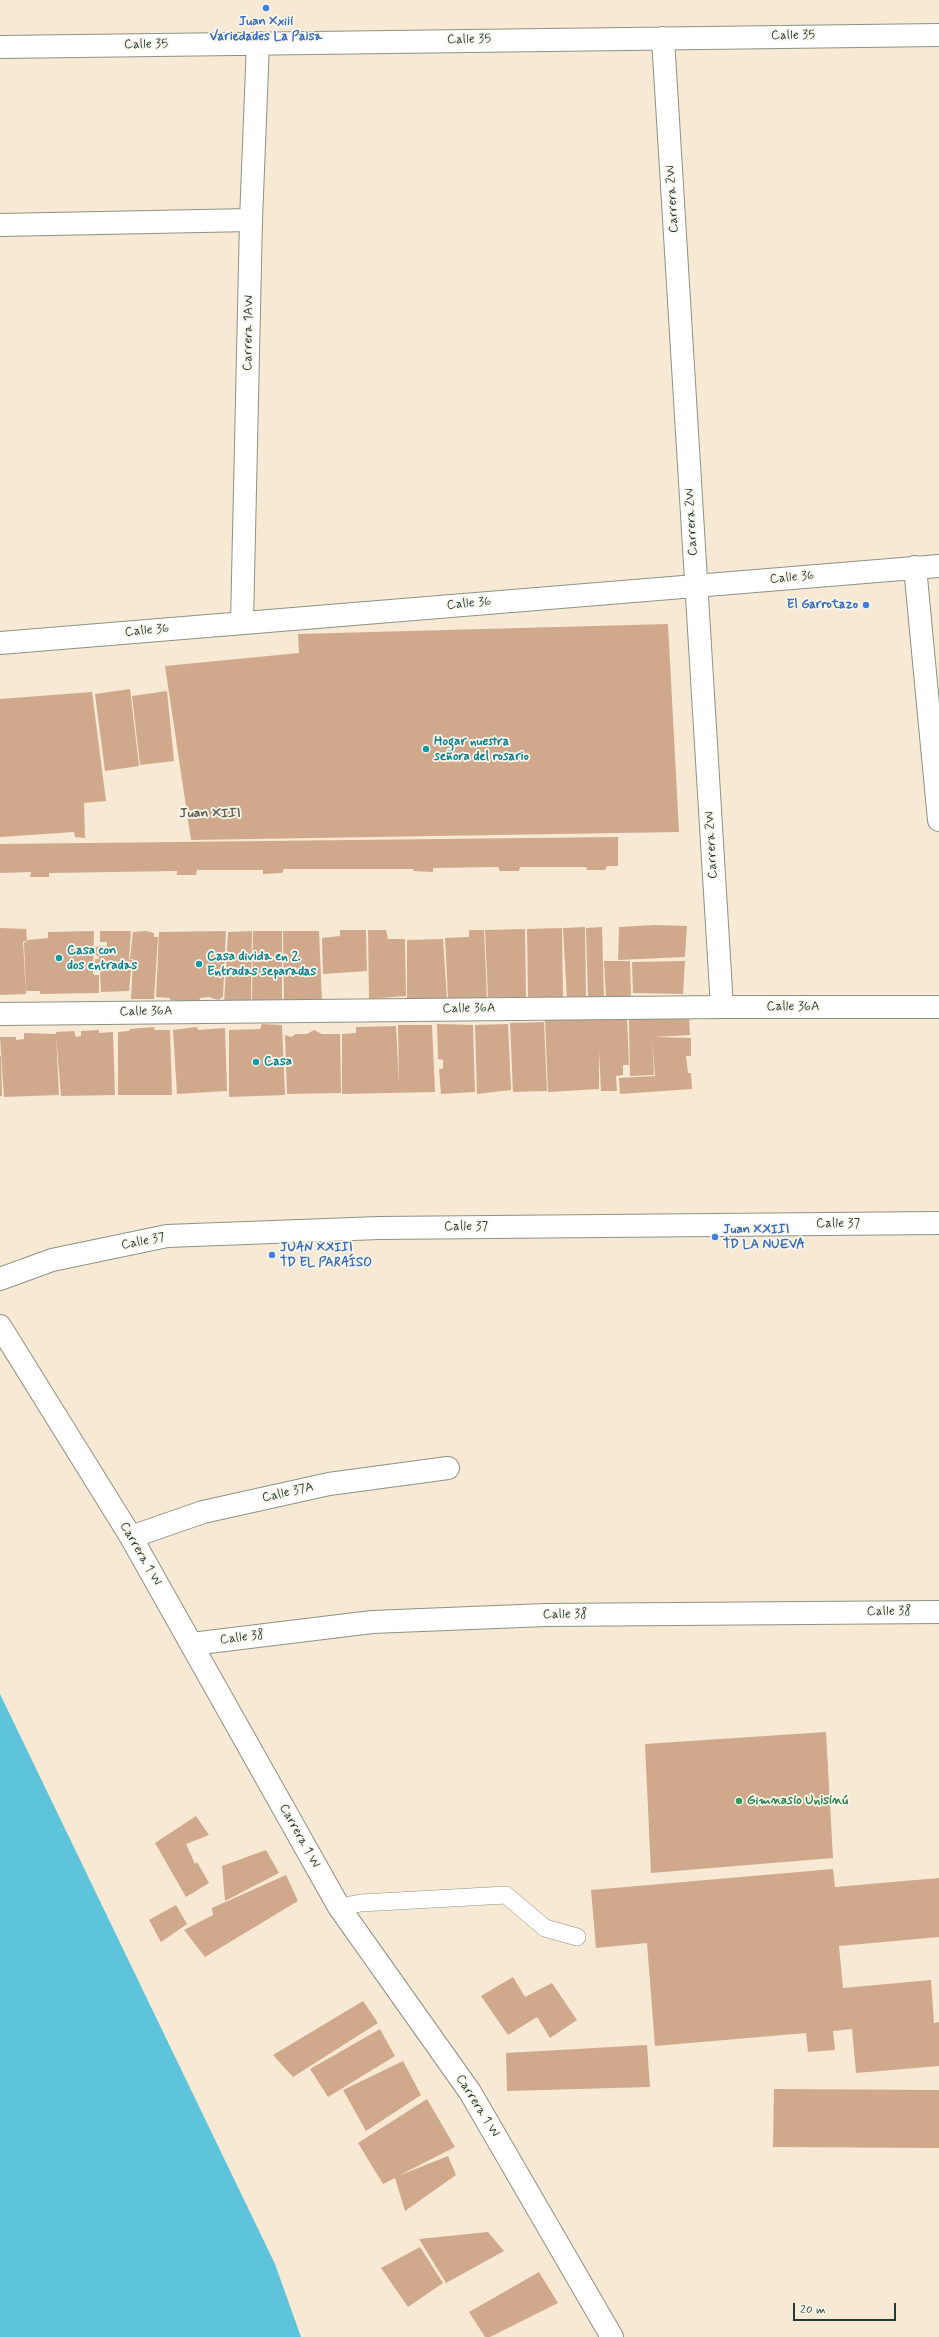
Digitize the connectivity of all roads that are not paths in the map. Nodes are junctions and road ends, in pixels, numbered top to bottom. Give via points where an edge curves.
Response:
1 (939, 35) edge
2 (663, 38) junction
3 (258, 43) junction
4 (0, 47) edge
5 (252, 220) junction
6 (0, 225) edge
7 (939, 566) edge
8 (915, 568) junction
9 (696, 586) junction
10 (242, 623) junction
11 (0, 643) edge
12 (939, 820) edge
13 (722, 1007) junction
14 (939, 1007) edge
15 (0, 1014) edge
16 (939, 1223) edge
17 (0, 1279) edge
18 (0, 1326) edge
19 (448, 1468) dead end
20 (131, 1537) junction
21 (939, 1612) edge
22 (192, 1644) junction
23 (339, 1907) junction
24 (577, 1937) dead end
25 (612, 2337) edge

1 - 2 street, Calle 35
2 - 3 street, Calle 35
2 - 9 street, Carrera 2W
3 - 4 street, Calle 35
3 - 5 street, Carrera 1AW
5 - 6 street
5 - 10 street, Carrera 1AW
7 - 8 street, Calle 36
8 - 9 street, Calle 36
8 - 12 street
9 - 10 street, Calle 36
9 - 13 street, Carrera 2W
10 - 11 street, Calle 36
13 - 14 street, Calle 36A
13 - 15 street, Calle 36A
16 - 17 street, Calle 37 via 379,1228 167,1236 52,1260
18 - 20 street, Carrera 1 W
19 - 20 street, Calle 37A via 328,1484 203,1512
20 - 22 street, Carrera 1 W
21 - 22 street, Calle 38 via 546,1615 372,1622
22 - 23 street, Carrera 1 W
23 - 24 lane via 361,1903 506,1895 545,1928
23 - 25 street, Carrera 1 W via 470,2092

